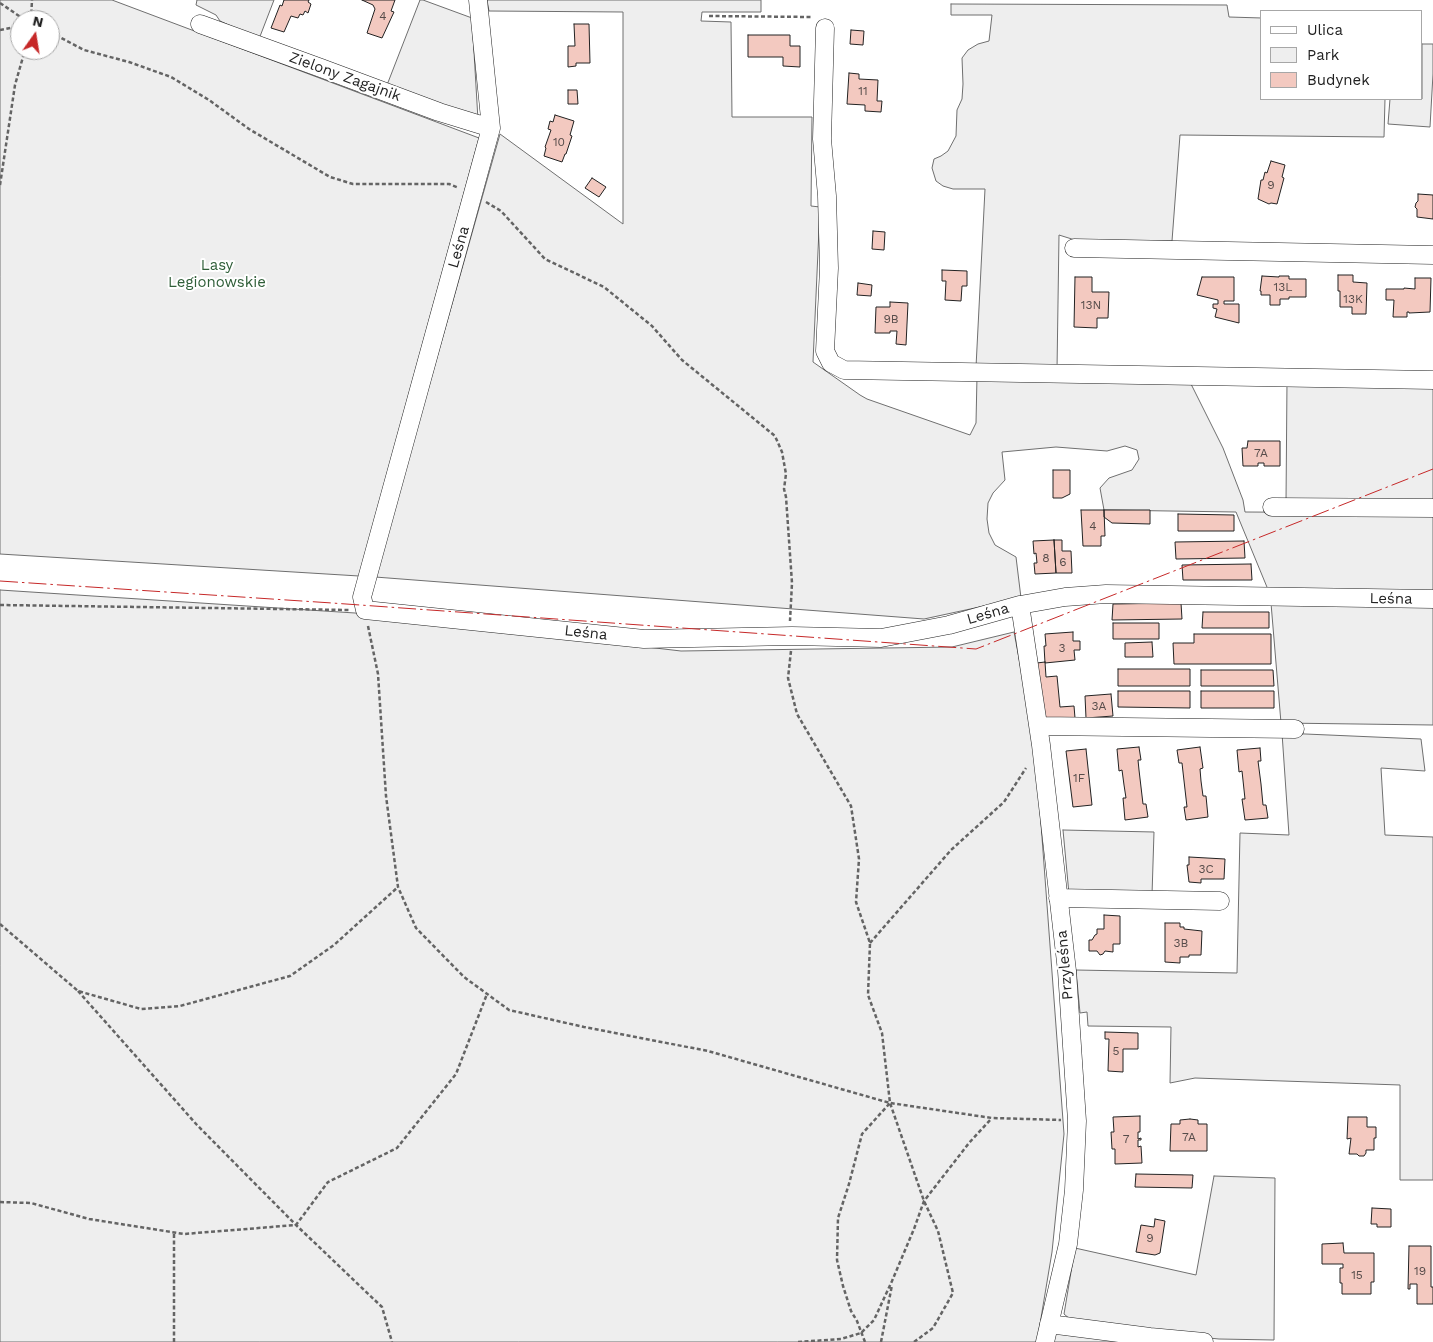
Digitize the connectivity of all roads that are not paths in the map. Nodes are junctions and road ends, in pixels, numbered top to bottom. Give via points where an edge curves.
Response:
1 (478, 0) edge
2 (200, 24) dead end
3 (825, 28) road end
4 (491, 128) junction
5 (1074, 248) dead end
6 (1433, 255) edge
7 (1433, 380) edge
8 (1272, 507) dead end
9 (1433, 508) edge
10 (1433, 599) edge
11 (1020, 605) junction
12 (1038, 726) junction
13 (1295, 729) dead end
14 (1058, 898) junction
15 (1220, 901) dead end
16 (1049, 1324) junction
17 (1045, 1342) edge
18 (1204, 1342) edge

1 - 4 street, Leśna
2 - 4 street, Zielony Zagajnik
3 - 7 street via 822,139 828,268 825,351 831,363 844,370
4 - 11 street, Leśna via 362,597 365,610 644,638 881,638 949,625
5 - 6 street
8 - 9 street
10 - 11 street, Leśna via 1106,594
11 - 12 street, Przyleśna
12 - 13 street
12 - 14 street, Przyleśna
14 - 15 street
14 - 16 street, Przyleśna via 1077,1121 1068,1244
16 - 17 street, Przyleśna
16 - 18 street

